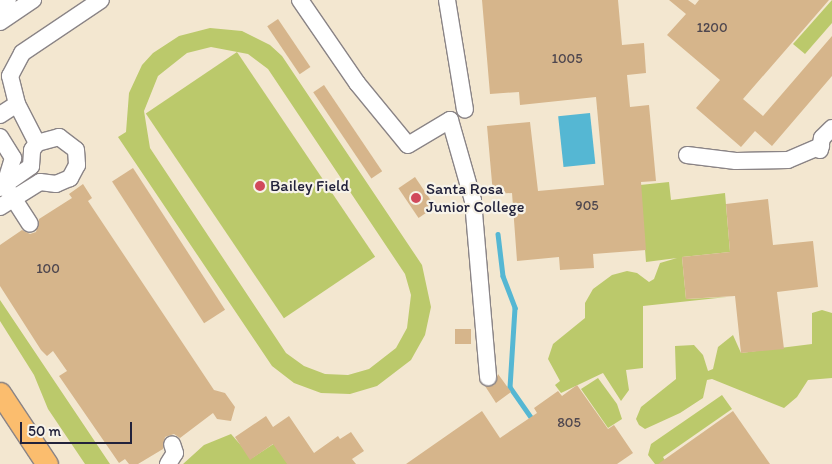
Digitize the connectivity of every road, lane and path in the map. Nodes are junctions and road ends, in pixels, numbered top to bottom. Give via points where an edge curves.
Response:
1 (8, 0) edge
2 (33, 0) edge
3 (101, 0) edge
4 (300, 0) edge
5 (446, 0) edge
6 (0, 22) edge
7 (17, 104) junction
8 (465, 110) dead end
9 (0, 115) edge
10 (832, 128) edge
11 (0, 137) edge
12 (37, 144) junction
13 (687, 155) dead end
14 (2, 186) edge
15 (7, 203) edge
16 (30, 224) dead end
17 (488, 377) dead end
18 (0, 393) edge
19 (172, 444) dead end
20 (48, 464) edge
21 (168, 464) edge

1 - 6 lane
2 - 6 lane
3 - 7 lane via 22,53 10,76
4 - 17 lane via 357,83 408,145 450,120 476,201
5 - 8 lane
7 - 9 lane
7 - 12 lane
10 - 13 lane via 822,138 821,148 788,160 736,161
11 - 14 lane via 13,158
12 - 14 lane via 32,150 31,166
12 - 15 lane via 53,136 66,140 76,150 75,172 64,182 40,182
14 - 15 lane
15 - 16 lane
18 - 20 main road
19 - 21 lane via 175,453

